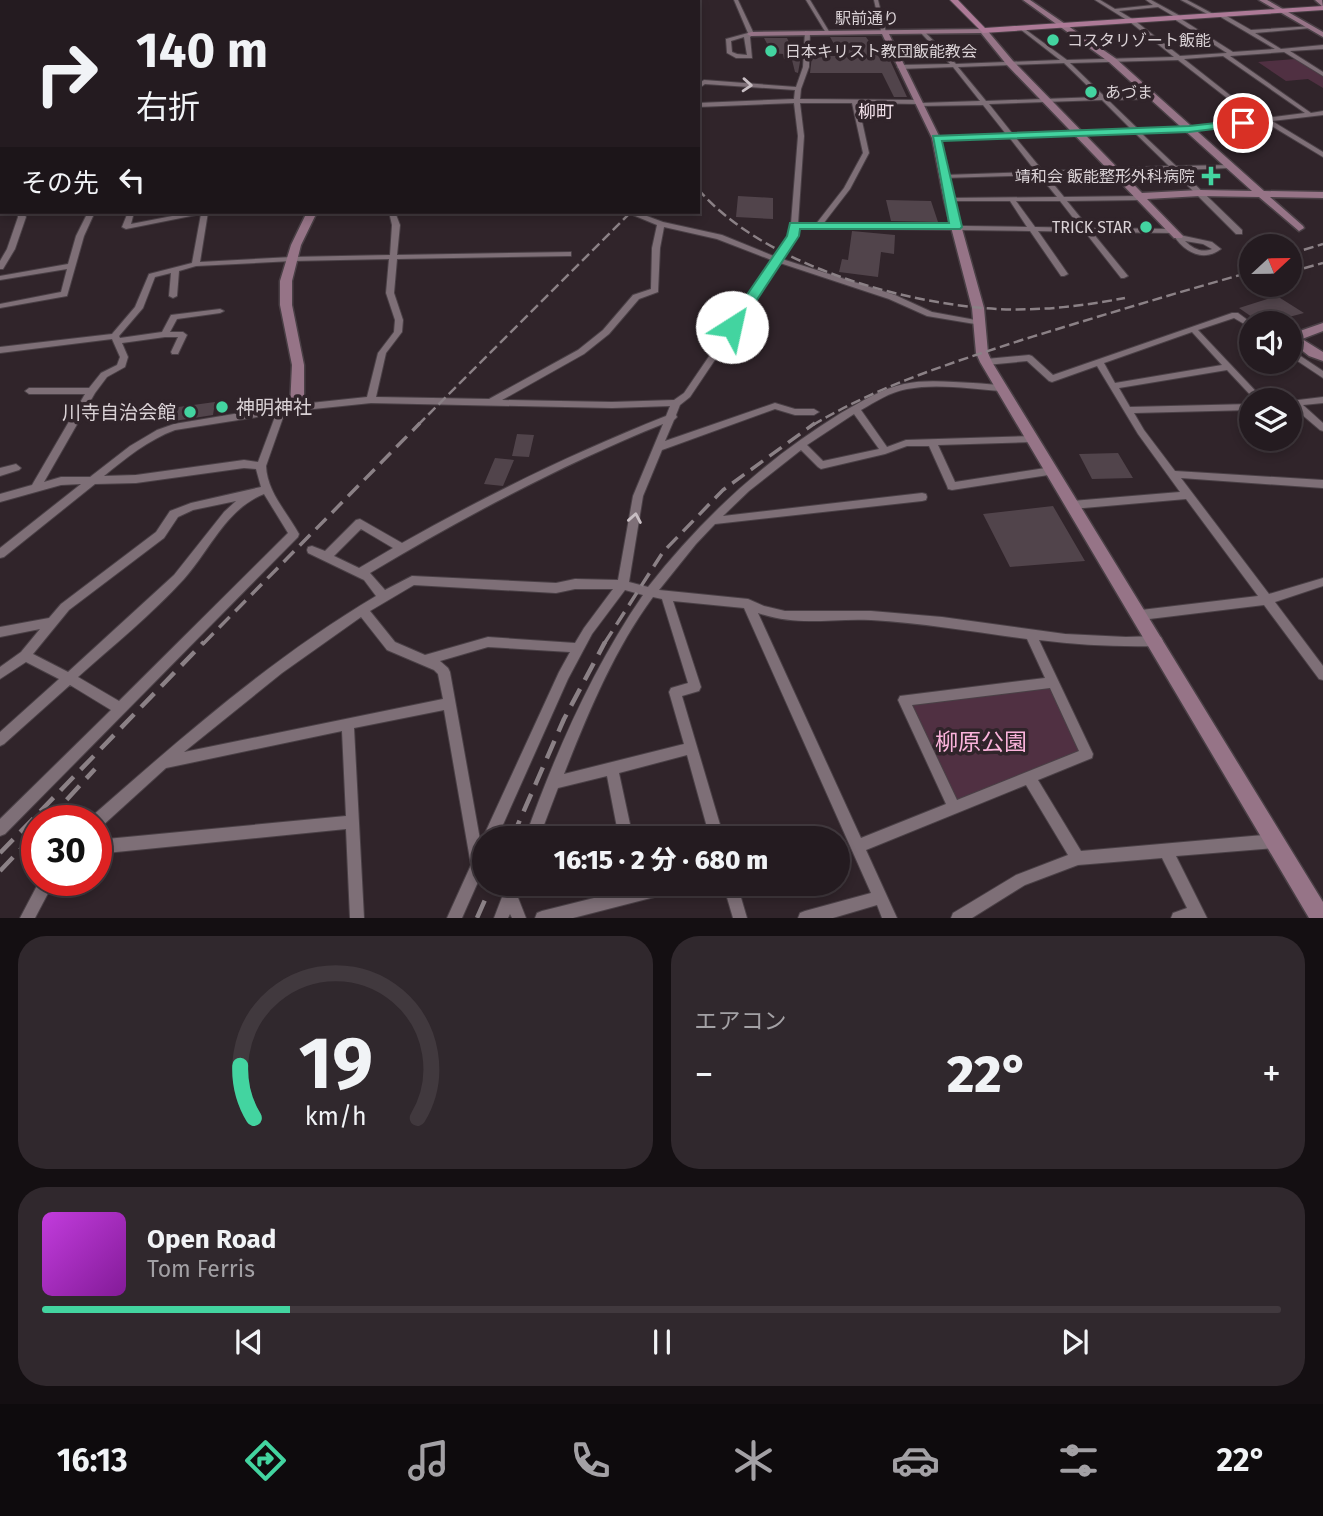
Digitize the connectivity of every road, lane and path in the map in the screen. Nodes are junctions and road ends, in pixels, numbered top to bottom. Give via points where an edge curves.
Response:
1 (736, 0) edge
2 (808, 0) edge
3 (876, 0) edge
4 (954, 0) edge
5 (1026, 0) edge
6 (1097, 0) edge
7 (1148, 0) edge
8 (1183, 0) edge
9 (1262, 0) edge
10 (1318, 0) edge
11 (1158, 6) junction
12 (1323, 6) edge
13 (1115, 10) junction
14 (1282, 10) junction
15 (1217, 15) junction
16 (1177, 18) junction
17 (1132, 21) junction
18 (1063, 25) junction
19 (1311, 27) junction
20 (1022, 28) junction
21 (983, 30) junction
22 (884, 31) junction
23 (807, 32) junction
24 (828, 32) junction
25 (923, 32) junction
26 (1249, 32) junction
27 (1322, 33) edge
28 (751, 34) junction
29 (1323, 47) edge
30 (1283, 50) junction
31 (1232, 54) junction
32 (1224, 55) junction
33 (1180, 58) junction
34 (1112, 60) junction
35 (1066, 62) junction
36 (1010, 63) junction
37 (954, 65) junction
38 (900, 67) junction
39 (1323, 74) edge
40 (700, 85) edge
41 (798, 89) junction
42 (1153, 97) junction
43 (1103, 99) junction
44 (797, 101) junction
45 (1049, 101) junction
46 (855, 102) junction
47 (920, 103) junction
48 (983, 103) junction
49 (700, 105) edge
50 (1323, 113) edge
51 (1311, 115) junction
52 (1263, 120) junction
53 (1189, 129) junction
54 (1136, 131) junction
55 (1080, 133) junction
56 (1011, 135) junction
57 (936, 138) junction
58 (1323, 155) edge
59 (1230, 166) junction
60 (1174, 168) junction
61 (1114, 170) junction
62 (1040, 172) junction
63 (946, 177) junction
64 (1200, 193) junction
65 (1260, 194) junction
66 (1323, 195) edge
67 (1140, 197) junction
68 (949, 200) junction
69 (1012, 200) junction
70 (1064, 201) junction
71 (21, 214) edge
72 (94, 214) edge
73 (130, 214) edge
74 (194, 214) edge
75 (204, 214) edge
76 (311, 214) edge
77 (392, 214) edge
78 (635, 214) edge
79 (661, 224) junction
80 (794, 226) junction
81 (818, 226) junction
82 (956, 227) junction
83 (1030, 227) junction
84 (1299, 228) dead end
85 (1088, 231) junction
86 (1239, 232) dead end
87 (1175, 233) joint
88 (568, 254) dead end
89 (395, 258) junction
90 (292, 259) junction
91 (778, 260) junction
92 (196, 264) junction
93 (72, 266) junction
94 (0, 267) edge
95 (175, 270) junction
96 (1063, 274) dead end
97 (1124, 276) dead end
98 (0, 278) edge
99 (173, 296) dead end
100 (0, 306) edge
101 (220, 311) dead end
102 (1239, 318) edge
103 (981, 323) junction
104 (1323, 327) edge
105 (1193, 329) junction
106 (166, 334) junction
107 (117, 339) junction
108 (0, 350) edge
109 (175, 352) dead end
110 (1312, 357) edge
111 (986, 362) junction
112 (1100, 362) junction
113 (1229, 367) junction
114 (1323, 374) edge
115 (1113, 386) junction
116 (1002, 388) junction
117 (1249, 388) edge
118 (29, 391) dead end
119 (91, 391) junction
120 (371, 400) junction
121 (1323, 400) edge
122 (491, 402) junction
123 (676, 403) junction
124 (1302, 403) edge
125 (297, 407) junction
126 (1239, 407) edge
127 (282, 409) junction
128 (856, 410) junction
129 (1127, 410) junction
130 (1302, 411) edge
131 (814, 412) dead end
132 (672, 417) junction
133 (1323, 428) edge
134 (1033, 439) junction
135 (932, 442) junction
136 (801, 444) junction
137 (659, 447) junction
138 (885, 451) junction
139 (261, 466) junction
140 (16, 468) dead end
141 (1052, 471) junction
142 (0, 472) edge
143 (1172, 474) junction
144 (94, 479) junction
145 (1323, 484) edge
146 (36, 487) junction
147 (262, 490) junction
148 (1187, 495) junction
149 (922, 497) dead end
150 (0, 498) edge
151 (1072, 505) junction
152 (709, 521) junction
153 (401, 548) junction
154 (312, 550) dead end
155 (0, 554) edge
156 (326, 557) junction
157 (360, 573) junction
158 (1323, 582) edge
159 (623, 585) junction
160 (651, 593) junction
161 (666, 596) junction
162 (384, 597) junction
163 (1266, 600) junction
164 (748, 604) junction
165 (362, 610) junction
166 (1141, 615) junction
167 (54, 622) junction
168 (0, 632) edge
169 (1030, 633) junction
170 (1157, 641) junction
171 (579, 648) junction
172 (25, 656) junction
173 (425, 660) junction
174 (0, 674) edge
175 (1323, 675) edge
176 (69, 678) junction
177 (1053, 682) junction
178 (449, 703) junction
179 (119, 708) junction
180 (348, 724) junction
181 (0, 740) edge
182 (691, 748) junction
183 (162, 762) junction
184 (612, 768) junction
185 (1029, 778) junction
186 (554, 783) junction
187 (112, 807) edge
188 (954, 808) junction
189 (353, 822) junction
190 (496, 826) edge
191 (537, 826) edge
192 (624, 826) edge
193 (714, 826) edge
194 (0, 830) edge
195 (472, 831) edge
196 (1277, 841) junction
197 (112, 845) edge
198 (859, 846) junction
199 (1166, 852) junction
200 (1078, 858) junction
201 (472, 878) edge
202 (39, 896) edge
203 (509, 896) edge
204 (514, 896) edge
205 (613, 896) edge
206 (734, 896) edge
207 (881, 897) junction
208 (975, 913) edge
209 (1198, 915) edge
210 (27, 918) edge
211 (357, 918) edge
212 (454, 918) edge
213 (500, 918) edge
214 (519, 918) edge
215 (542, 918) edge
216 (740, 918) edge
217 (805, 918) edge
218 (890, 918) edge
219 (958, 918) edge
220 (1178, 918) edge
221 (1321, 918) edge

1 - 28 street
2 - 24 street
3 - 22 street
4 - 21 main road
5 - 18 street
6 - 13 street
7 - 11 street
8 - 15 street
9 - 14 street
10 - 12 street
11 - 13 street
11 - 16 street
12 - 14 main road
13 - 17 street
14 - 15 main road
14 - 19 street
15 - 16 main road
15 - 26 street
16 - 17 main road
16 - 31 street
17 - 18 main road
17 - 33 street
18 - 20 main road
18 - 34 street
19 - 26 street
19 - 27 street
20 - 21 main road
20 - 35 street
21 - 25 street, 駅前通り
21 - 36 street
22 - 24 street, 駅前通り
22 - 25 street, 駅前通り
22 - 38 street
23 - 24 street, 駅前通り
23 - 28 street, 駅前通り
23 - 41 street via 806,67
25 - 37 street
26 - 30 street
28 - 28 street via 747,37 750,57 730,53 728,40
29 - 30 street
30 - 31 street
30 - 39 street
31 - 32 street
32 - 33 street
32 - 51 street
33 - 34 street
33 - 52 street
34 - 35 street
34 - 42 street
35 - 36 street
35 - 43 street
36 - 37 street
36 - 45 street
37 - 38 street
37 - 48 street
38 - 47 street
40 -> 41 street
41 - 44 street
42 - 43 street
42 - 53 street
43 - 45 street
43 - 54 street
44 - 46 street
44 - 49 street
44 - 80 street via 801,136
45 - 48 street
45 - 55 street
46 - 47 street
46 - 81 street via 866,153 847,189
47 - 48 street
47 - 57 street
48 - 56 street
50 - 51 street
51 - 52 street
52 - 53 street
52 - 58 street
53 - 54 street
53 - 59 street
54 - 55 street
54 - 60 street
55 - 56 street
55 - 61 street
56 - 57 street
56 - 62 street
57 - 63 street
59 - 60 street
59 - 65 street
60 - 61 street
60 - 64 street
61 - 62 street
61 - 67 street
62 - 63 street
62 - 70 street
63 - 68 street
64 - 65 street
64 - 67 street
64 - 86 street
65 - 66 street
65 - 84 street
67 - 70 street
67 - 87 street
68 - 69 street
68 - 82 street
69 - 70 street
69 - 83 street
70 - 85 street
71 - 94 street via 17,235
72 - 93 street
73 - 74 street via 126,227
75 - 92 street
76 - 90 street
77 - 89 street
78 - 79 street
79 - 91 street via 719,237
79 - 122 street via 654,290 636,296 606,332 581,352
80 - 81 street
80 - 91 street
81 - 82 street
82 - 83 street
82 - 103 street
83 - 85 street
83 - 96 street
85 - 87 street
85 - 97 street
88 - 89 street
89 - 90 street
89 - 120 street via 390,293 397,309 398,332 382,352
90 - 92 street
90 - 125 street via 286,306 299,365
91 - 103 street via 930,314
91 - 123 street via 687,395
92 - 95 street
93 - 98 street
93 - 100 street via 64,294
95 - 99 street
95 - 107 street via 152,276 139,308
101 - 106 street via 174,317
102 - 105 street via 1235,315
103 - 111 street
104 - 110 street via 1295,337
105 - 112 street
105 - 113 street
106 - 107 street
106 - 109 street via 183,335
107 - 108 street
107 - 119 street via 124,357 121,367 104,375
110 - 114 street
111 - 112 street via 1029,358 1052,379
111 - 116 street
112 - 115 street
113 - 115 street
113 - 117 street
115 - 129 street
116 - 128 street via 906,386
116 - 134 street
118 - 119 street
119 - 146 street
120 - 122 street
120 - 125 street
121 - 124 street
122 - 123 street
123 - 132 street
125 - 127 street
126 - 129 street
127 - 139 street
127 - 144 street via 160,432
128 - 136 street
128 - 138 street
129 - 143 street
130 - 133 street
131 - 137 street via 775,405
132 - 137 street
132 - 153 street via 556,465
134 - 135 street
134 - 141 street
135 - 138 street via 906,443
135 - 141 street via 952,486
136 - 138 street via 821,466
136 - 152 street
159 -> 137 street via 638,496
139 - 144 street
139 - 147 street
140 - 142 street
141 - 151 street
143 - 145 street
143 - 148 street
144 - 146 street
144 - 155 street
146 - 150 street
147 - 167 street via 174,514 149,544 99,579
147 - 176 street via 216,525 181,575
147 - 179 street via 294,534
148 - 151 street
148 - 163 street
149 - 152 street
151 - 166 street
152 - 160 street
153 - 156 street via 360,523
153 - 157 street
154 - 156 street
156 - 157 street
157 - 162 street
158 - 163 street
159 - 160 street
159 - 162 street via 556,587 412,580
159 - 171 street
160 - 161 street
160 - 186 street via 607,661
161 - 164 street
161 - 182 street via 695,687 674,692
162 - 165 street
163 - 166 street
163 - 175 street
164 - 169 street via 788,618 863,616
164 - 198 street
165 - 173 street via 391,646
165 - 183 street via 278,669
166 - 170 street
167 - 168 street
167 - 172 street
169 - 170 street via 1104,643
169 - 177 street
170 - 196 street
171 - 173 street via 488,642
171 - 190 street
172 - 174 street
172 - 176 street
173 - 178 street via 444,672
176 - 179 street
176 - 181 street
177 - 185 street via 1087,754
177 - 188 street via 904,700
178 - 180 street
178 - 195 street
179 - 194 street
180 - 183 street
180 - 189 street
182 - 184 street
182 - 193 street
183 - 187 street
184 - 186 street
184 - 192 street
185 - 188 street
185 - 200 street
186 - 191 street
188 - 198 street
189 - 197 street
189 - 211 street
196 - 199 street
196 - 221 street
198 - 207 street
199 - 200 street
199 - 209 street
200 - 208 street via 1021,880
201 - 212 street
202 - 210 street
203 - 213 street
204 - 214 street
205 - 215 street
206 - 216 street
207 - 217 street
207 - 218 street
208 - 219 street
209 - 220 street

